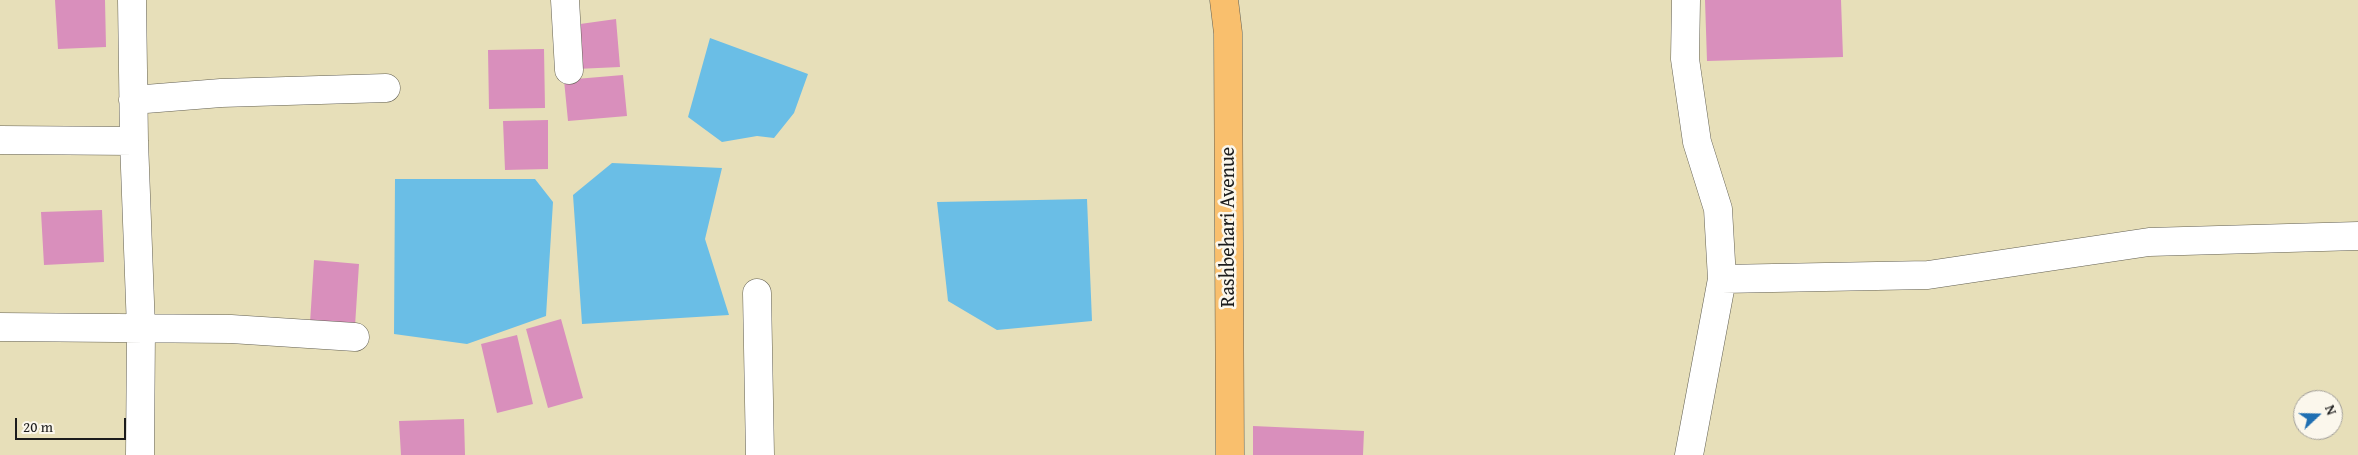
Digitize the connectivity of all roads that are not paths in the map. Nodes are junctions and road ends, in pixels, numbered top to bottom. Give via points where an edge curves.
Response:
1 (132, 0) edge
2 (565, 0) edge
3 (1224, 0) edge
4 (1686, 0) edge
5 (569, 70) dead end
6 (386, 88) dead end
7 (134, 100) junction
8 (0, 140) edge
9 (134, 141) junction
10 (2358, 236) edge
11 (1722, 279) junction
12 (757, 293) dead end
13 (0, 328) edge
14 (141, 329) junction
15 (355, 337) dead end
16 (140, 455) edge
17 (760, 455) edge
18 (1230, 455) edge
19 (1689, 455) edge

1 - 7 street
2 - 5 street
3 - 18 main road, Rashbehari Avenue via 1228,33
4 - 11 street via 1685,59 1697,142 1718,209
6 - 7 street via 221,93
7 - 9 street
8 - 9 street
9 - 14 street
10 - 11 street via 2149,242 1928,275
11 - 19 street
12 - 17 street
13 - 14 street
14 - 15 street via 231,329
14 - 16 street

